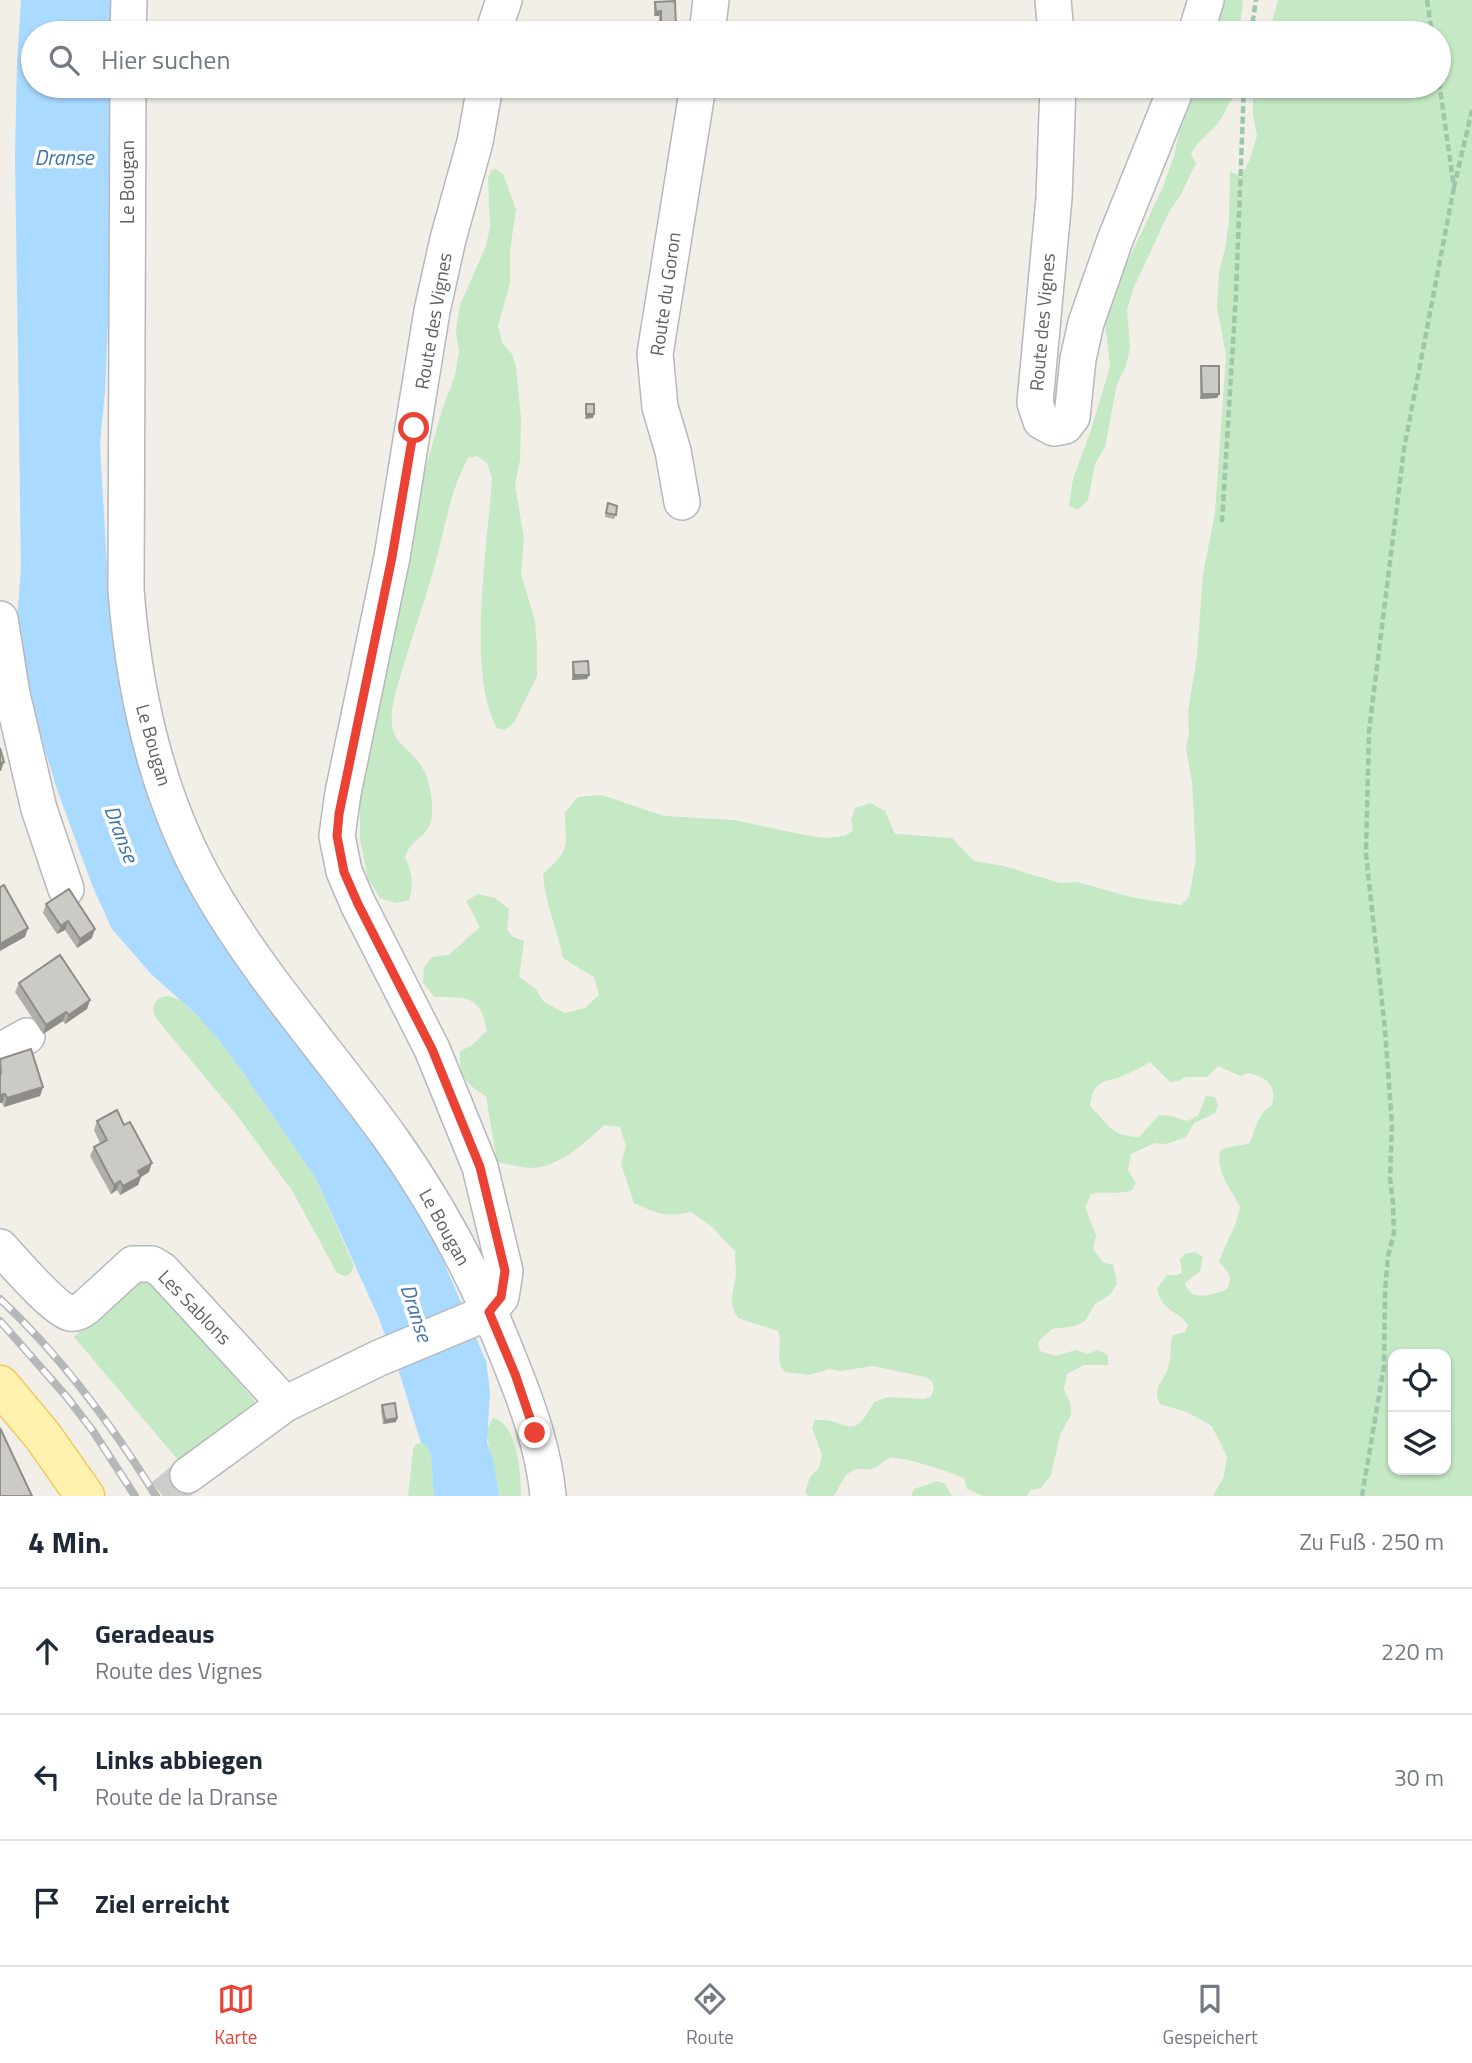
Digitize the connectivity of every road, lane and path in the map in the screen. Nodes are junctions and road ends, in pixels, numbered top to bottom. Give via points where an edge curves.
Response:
1 (129, 0) edge
2 (504, 0) edge
3 (711, 0) edge
4 (1053, 0) edge
5 (1206, 0) edge
6 (1256, 0) edge
7 (1427, 0) edge
8 (128, 21) edge
9 (497, 21) edge
10 (708, 21) edge
11 (1055, 21) edge
12 (1200, 21) edge
13 (1253, 21) edge
14 (1430, 21) edge
15 (128, 98) edge
16 (483, 98) edge
17 (696, 98) edge
18 (1058, 98) edge
19 (1172, 98) edge
20 (1244, 98) edge
21 (1441, 98) edge
22 (1472, 110) edge
23 (1454, 187) junction
24 (682, 502) dead end
25 (1222, 522) dead end
26 (0, 619) edge
27 (66, 889) edge
28 (0, 1247) edge
29 (481, 1315) junction
30 (0, 1385) edge
31 (285, 1404) junction
32 (188, 1475) tunnel mouth
33 (85, 1496) edge
34 (548, 1496) edge
35 (1362, 1496) edge

1 - 8 street
2 - 9 street
3 - 10 street
4 - 11 street
5 - 12 street
6 - 13 path
7 - 14 path
15 - 29 street, Le Bougan via 126,590 134,667 151,745 170,801 210,890 261,969 414,1172 454,1240
16 - 29 street, Route des Vignes via 434,298 392,557 337,836 347,879 432,1049 480,1167 505,1271 501,1297
17 - 24 street, Route du Goron via 655,354 660,407
18 - 19 street, Route des Vignes via 1054,198 1035,403 1041,421 1054,429 1065,426 1072,417 1086,323
20 - 25 path
21 - 23 path
22 - 23 path
23 - 35 path via 1404,449 1369,731 1366,854 1392,1125 1394,1233 1385,1291 1384,1366
26 - 27 street via 39,809
28 - 31 street, Les Sablons via 69,1313 85,1308 133,1264 152,1264
29 - 31 street
29 - 34 street, Le Bougan via 526,1405
30 - 33 main road
31 - 32 street

